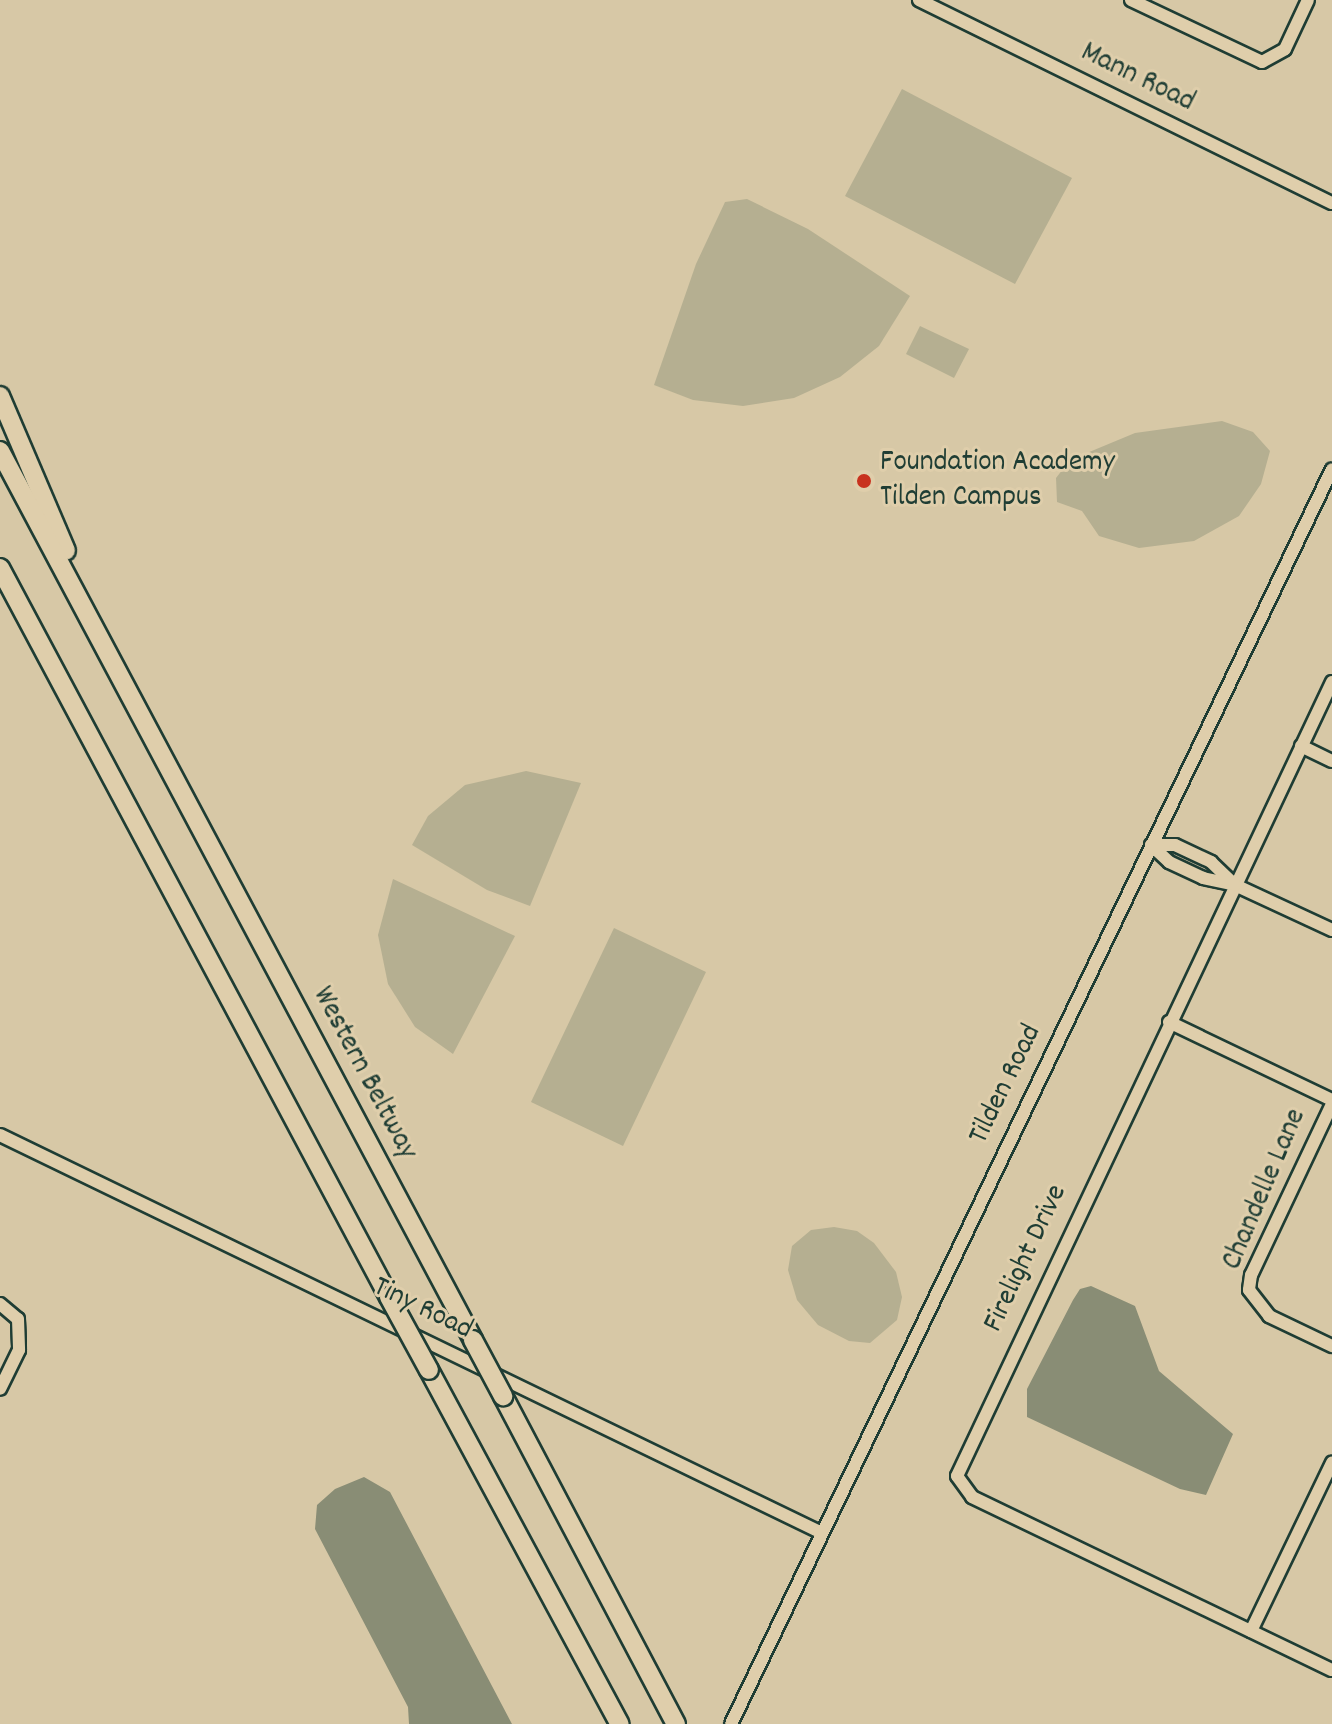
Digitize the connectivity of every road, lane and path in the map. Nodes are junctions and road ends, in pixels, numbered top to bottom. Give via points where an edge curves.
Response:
1 (919, 0) edge
2 (1131, 0) edge
3 (1308, 0) edge
4 (1332, 203) edge
5 (0, 396) edge
6 (0, 451) edge
7 (1332, 469) edge
8 (0, 568) edge
9 (0, 591) edge
10 (109, 653) junction
11 (1332, 682) edge
12 (68, 697) junction
13 (1301, 746) junction
14 (1332, 761) edge
15 (1151, 845) junction
16 (1200, 857) junction
17 (1192, 873) junction
18 (1235, 885) junction
19 (1332, 930) edge
20 (1169, 1022) junction
21 (1332, 1102) edge
22 (0, 1135) edge
23 (0, 1304) edge
24 (1332, 1346) edge
25 (0, 1389) edge
26 (1332, 1463) edge
27 (822, 1533) junction
28 (1251, 1631) junction
29 (1332, 1670) edge
30 (620, 1724) edge
31 (676, 1724) edge
32 (731, 1724) edge

1 - 4 street, Mann Road
2 - 3 street via 1249,58 1273,59 1285,49
5 - 10 highway
6 - 10 highway, Western Beltway
7 - 15 street, Tilden Road
8 - 12 highway
9 - 12 highway
10 - 31 highway, Western Beltway, bridge
11 - 13 street, Firelight Drive
12 - 30 highway, bridge
13 - 14 street
13 - 18 street, Firelight Drive
15 - 16 street via 1175,845
15 - 17 street
15 - 27 street, Tilden Road
16 - 17 street
16 - 18 street
17 - 18 street
18 - 19 street
18 - 20 street, Firelight Drive
20 - 21 street
20 - 28 street, Firelight Drive via 957,1476 972,1497
21 - 24 street, Chandelle Lane via 1251,1275 1249,1290 1269,1316
22 - 27 street, Tiny Road
23 - 25 street via 18,1319 19,1350
26 - 28 street
27 - 32 street, Tilden Road
28 - 29 street, Firelight Drive

